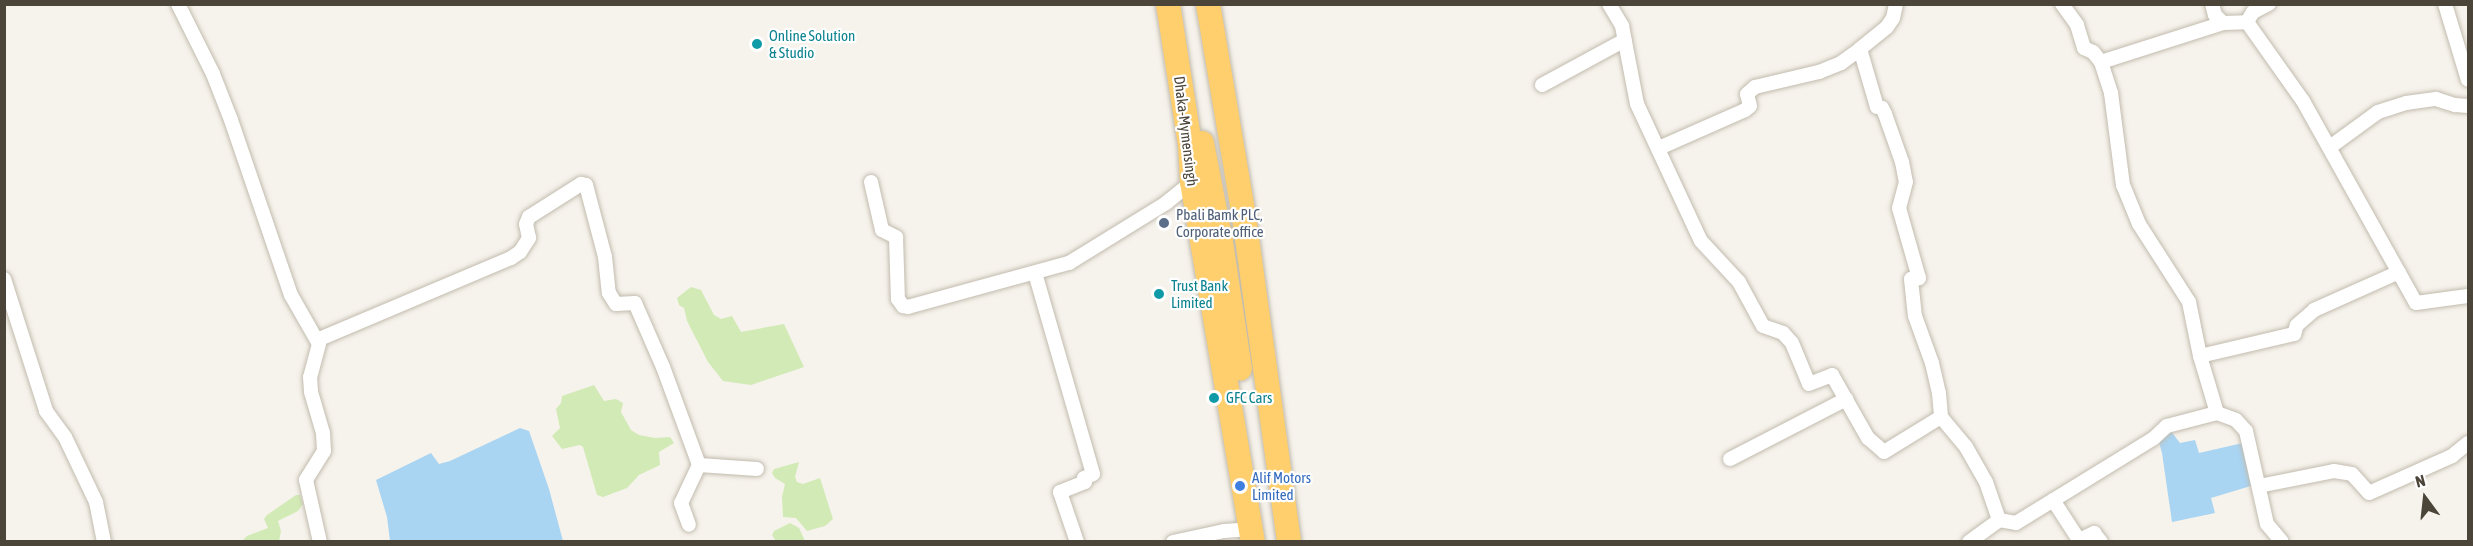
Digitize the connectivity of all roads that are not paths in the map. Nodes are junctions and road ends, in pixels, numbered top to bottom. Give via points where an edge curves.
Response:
1 (178, 4) edge
2 (1168, 4) edge
3 (1181, 4) edge
4 (1208, 4) edge
5 (1609, 4) edge
6 (1896, 4) edge
7 (2062, 4) edge
8 (2212, 4) edge
9 (2269, 4) edge
10 (2445, 4) edge
11 (2247, 22) junction
12 (2223, 23) junction
13 (1624, 40) junction
14 (1860, 49) junction
15 (2101, 62) junction
16 (2469, 80) edge
17 (1542, 85) dead end
18 (1193, 92) junction
19 (2469, 106) edge
20 (1190, 144) junction
21 (2330, 147) junction
22 (1659, 148) junction
23 (872, 182) dead end
24 (1192, 182) junction
25 (2399, 272) junction
26 (1035, 273) junction
27 (4, 279) edge
28 (2469, 296) edge
29 (317, 340) junction
30 (2200, 356) junction
31 (1846, 399) junction
32 (2217, 412) junction
33 (1941, 417) junction
34 (2469, 442) edge
35 (1730, 459) dead end
36 (699, 465) junction
37 (757, 469) dead end
38 (2259, 486) junction
39 (2053, 500) junction
40 (1999, 520) junction
41 (689, 525) dead end
42 (1257, 537) edge
43 (104, 542) edge
44 (320, 542) edge
45 (1077, 542) edge
46 (1173, 542) edge
47 (1289, 542) edge
48 (1969, 542) edge
49 (2101, 542) edge
50 (2282, 542) edge

1 - 29 street via 224,102 291,295
2 - 20 highway, Dhaka-Mymensingh
3 - 18 highway
4 - 47 highway via 1244,217
5 - 13 street via 1622,26
6 - 14 street via 1887,27
7 - 15 street via 2077,25 2084,48
8 - 12 street
9 - 11 street via 2253,12
10 - 16 street
11 - 12 street
11 - 21 street
12 - 15 street
13 - 17 street
13 - 22 street via 1637,104
14 - 22 street via 1819,72 1755,87 1747,94 1750,106 1745,110
14 - 33 street via 1876,107 1885,114 1902,162 1906,182 1899,208 1919,278 1911,279 1915,316 1932,363
15 - 30 street via 2111,93 2120,168 2129,204 2189,302
18 - 20 highway
18 - 42 highway via 1221,242
19 - 21 street via 2436,99 2406,103 2378,112
20 - 24 highway, Dhaka-Mymensingh
21 - 25 street
22 - 31 street via 1701,241 1739,282 1763,326 1783,333 1792,344 1809,384 1832,375
23 - 26 street via 882,230 896,237 898,299 903,306
24 - 26 street via 1166,203 1069,263
24 - 42 highway, Dhaka-Mymensingh
25 - 28 street via 2416,303
25 - 30 street via 2314,310 2297,325 2294,334
26 - 45 street via 1093,474 1084,478 1085,482 1060,492
27 - 43 street via 46,411 65,437 96,502
29 - 36 street via 511,258 529,238 529,217 581,184 586,185 605,257 609,293 616,304 635,303
29 - 44 street via 310,377 324,451 306,480
30 - 32 street
31 - 33 street via 1868,438 1884,452
31 - 35 street
32 - 38 street via 2236,420 2246,431
32 - 39 street via 2167,426
33 - 40 street via 1966,447 1986,482
34 - 38 street via 2452,456 2369,493 2352,474 2334,471
36 - 37 street
36 - 41 street via 681,500
38 - 50 street via 2267,524
39 - 40 street via 2016,523
39 - 49 street via 2079,540 2094,533
40 - 48 street
42 - 46 street via 1224,531

